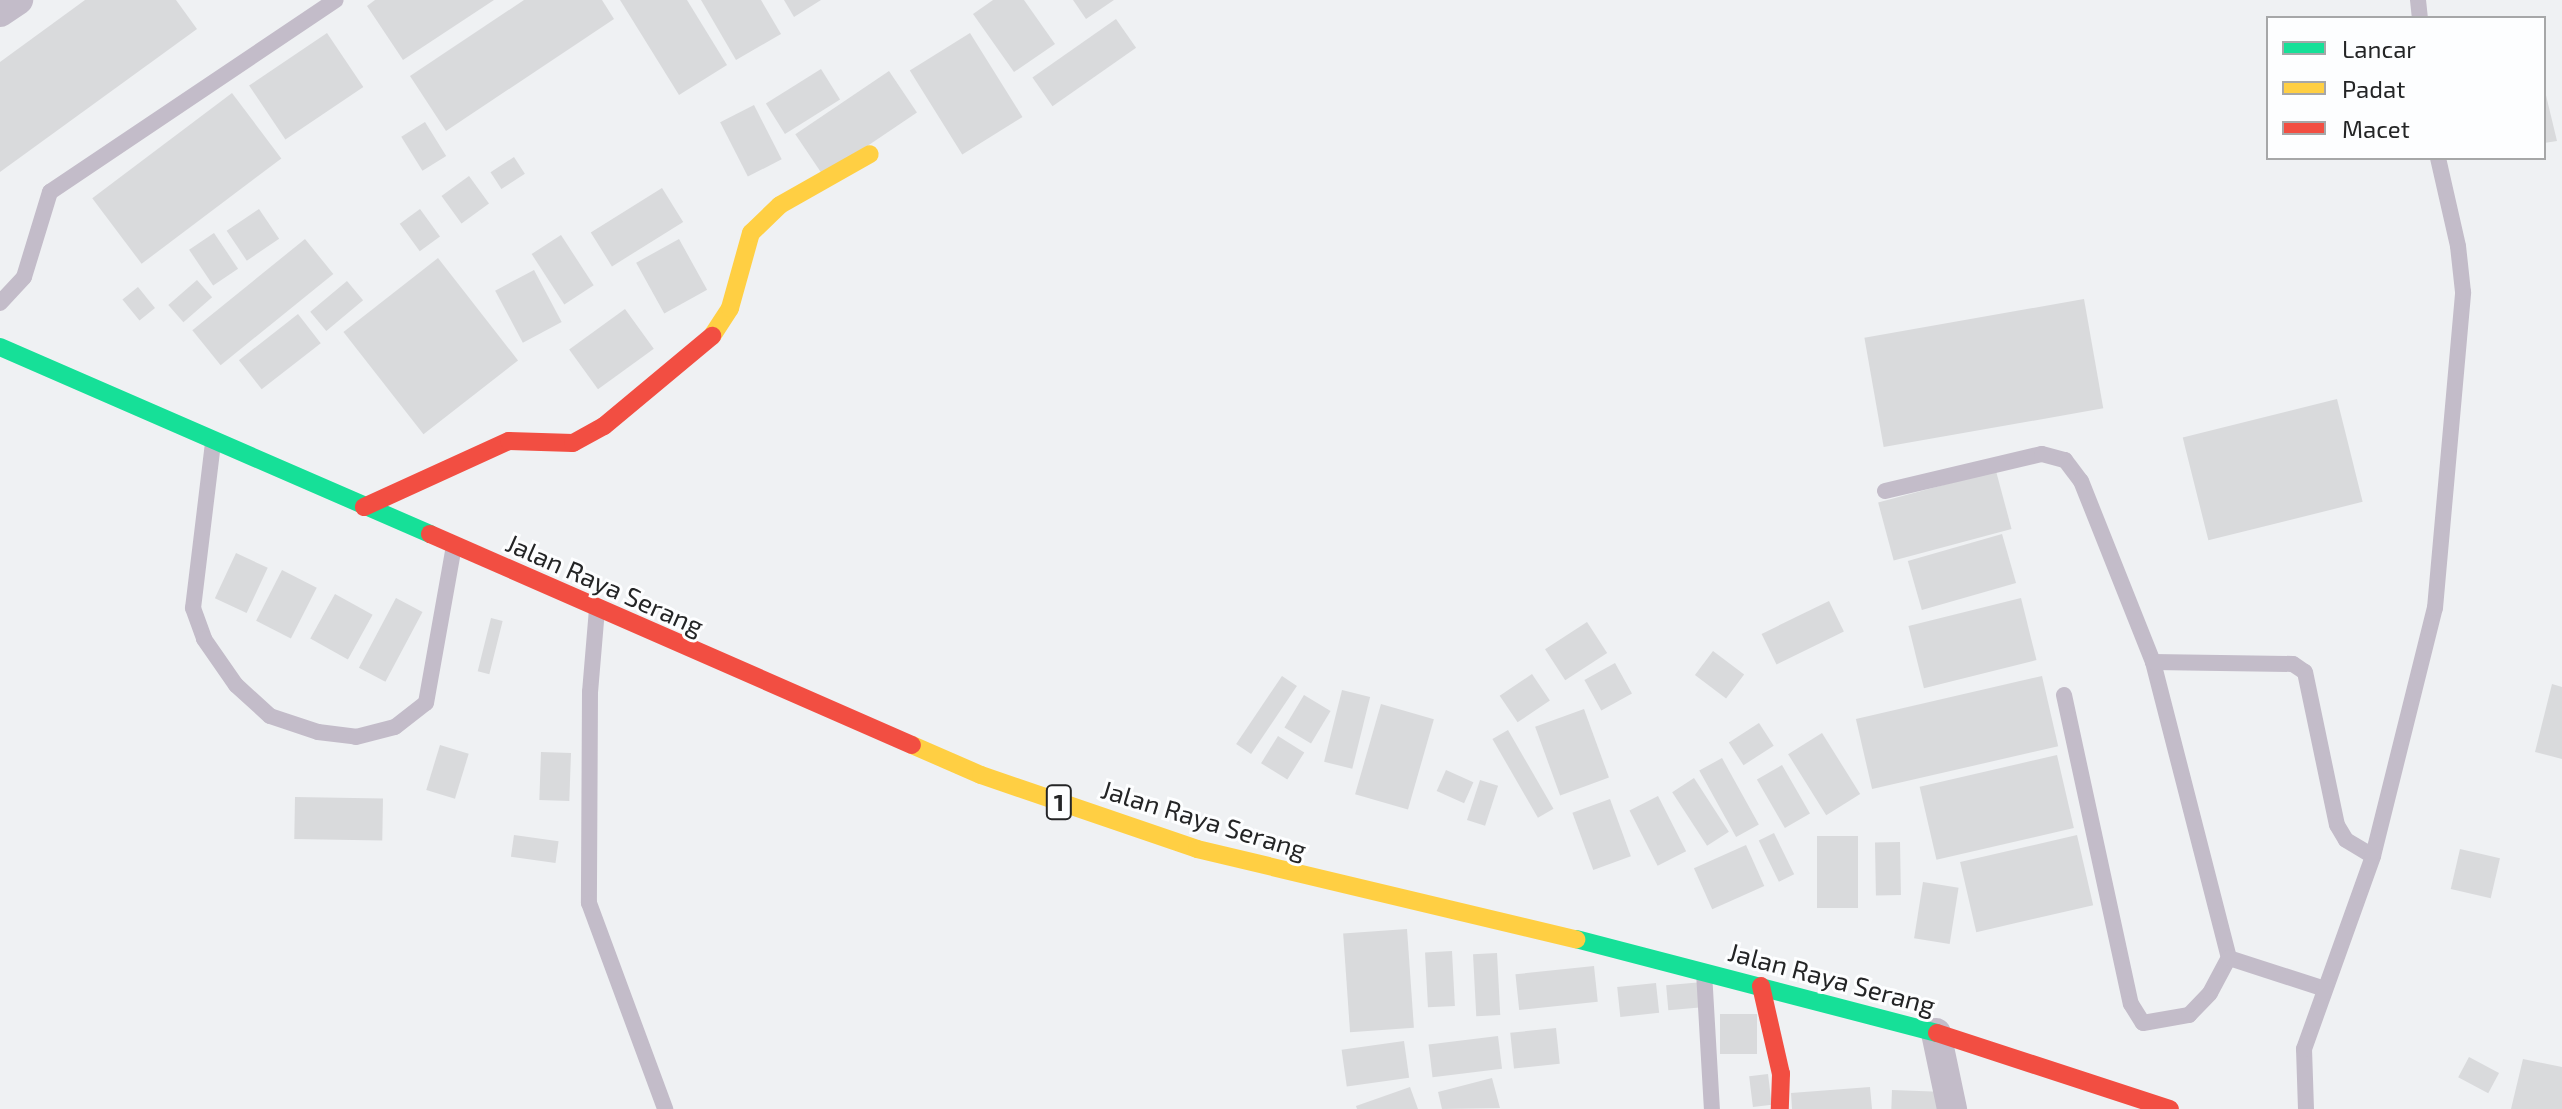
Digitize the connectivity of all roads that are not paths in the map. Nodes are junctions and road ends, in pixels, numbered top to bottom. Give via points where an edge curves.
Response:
1 (18, 0) edge
2 (336, 0) edge
3 (0, 12) edge
4 (870, 154) dead end
5 (2438, 160) edge
6 (0, 303) edge
7 (0, 347) edge
8 (213, 443) junction
9 (1885, 491) dead end
10 (364, 507) junction
11 (455, 544) junction
12 (597, 609) junction
13 (2153, 662) junction
14 (2064, 695) dead end
15 (2373, 856) junction
16 (2229, 958) junction
17 (1704, 970) junction
18 (1761, 986) junction
19 (2322, 988) junction
20 (1936, 1033) junction
21 (665, 1109) edge
22 (1712, 1109) edge
23 (1780, 1109) edge
24 (1952, 1109) edge
25 (2170, 1109) edge
26 (2306, 1109) edge

1 - 3 street
2 - 6 lane via 50,192 24,277
4 - 10 main road via 780,205 751,233 730,308 711,337 604,426 573,443 509,441
5 - 15 lane via 2463,292 2435,608
7 - 8 main road, Jalan Raya Serang / 1
8 - 10 main road, Jalan Raya Serang / 1
8 - 11 lane via 193,608 204,639 236,685 270,716 318,732 356,737 395,727 426,703
9 - 13 lane via 2042,454 2065,460 2081,481
10 - 11 main road, Jalan Raya Serang / 1
11 - 12 main road, Jalan Raya Serang / 1
12 - 17 main road, Jalan Raya Serang / 1 via 981,775 1197,849
12 - 21 lane via 590,692 589,903
13 - 15 lane via 2293,664 2305,672 2337,825 2346,840
13 - 16 lane
14 - 16 lane via 2131,1004 2143,1023 2189,1015 2210,993
15 - 19 lane
16 - 19 lane
17 - 18 main road, Jalan Raya Serang / 1
17 - 22 lane
18 - 20 main road, Jalan Raya Serang / 1
18 - 23 main road via 1781,1074
19 - 26 lane via 2304,1049
20 - 24 street
20 - 25 main road, Jalan Raya Serang / 1

